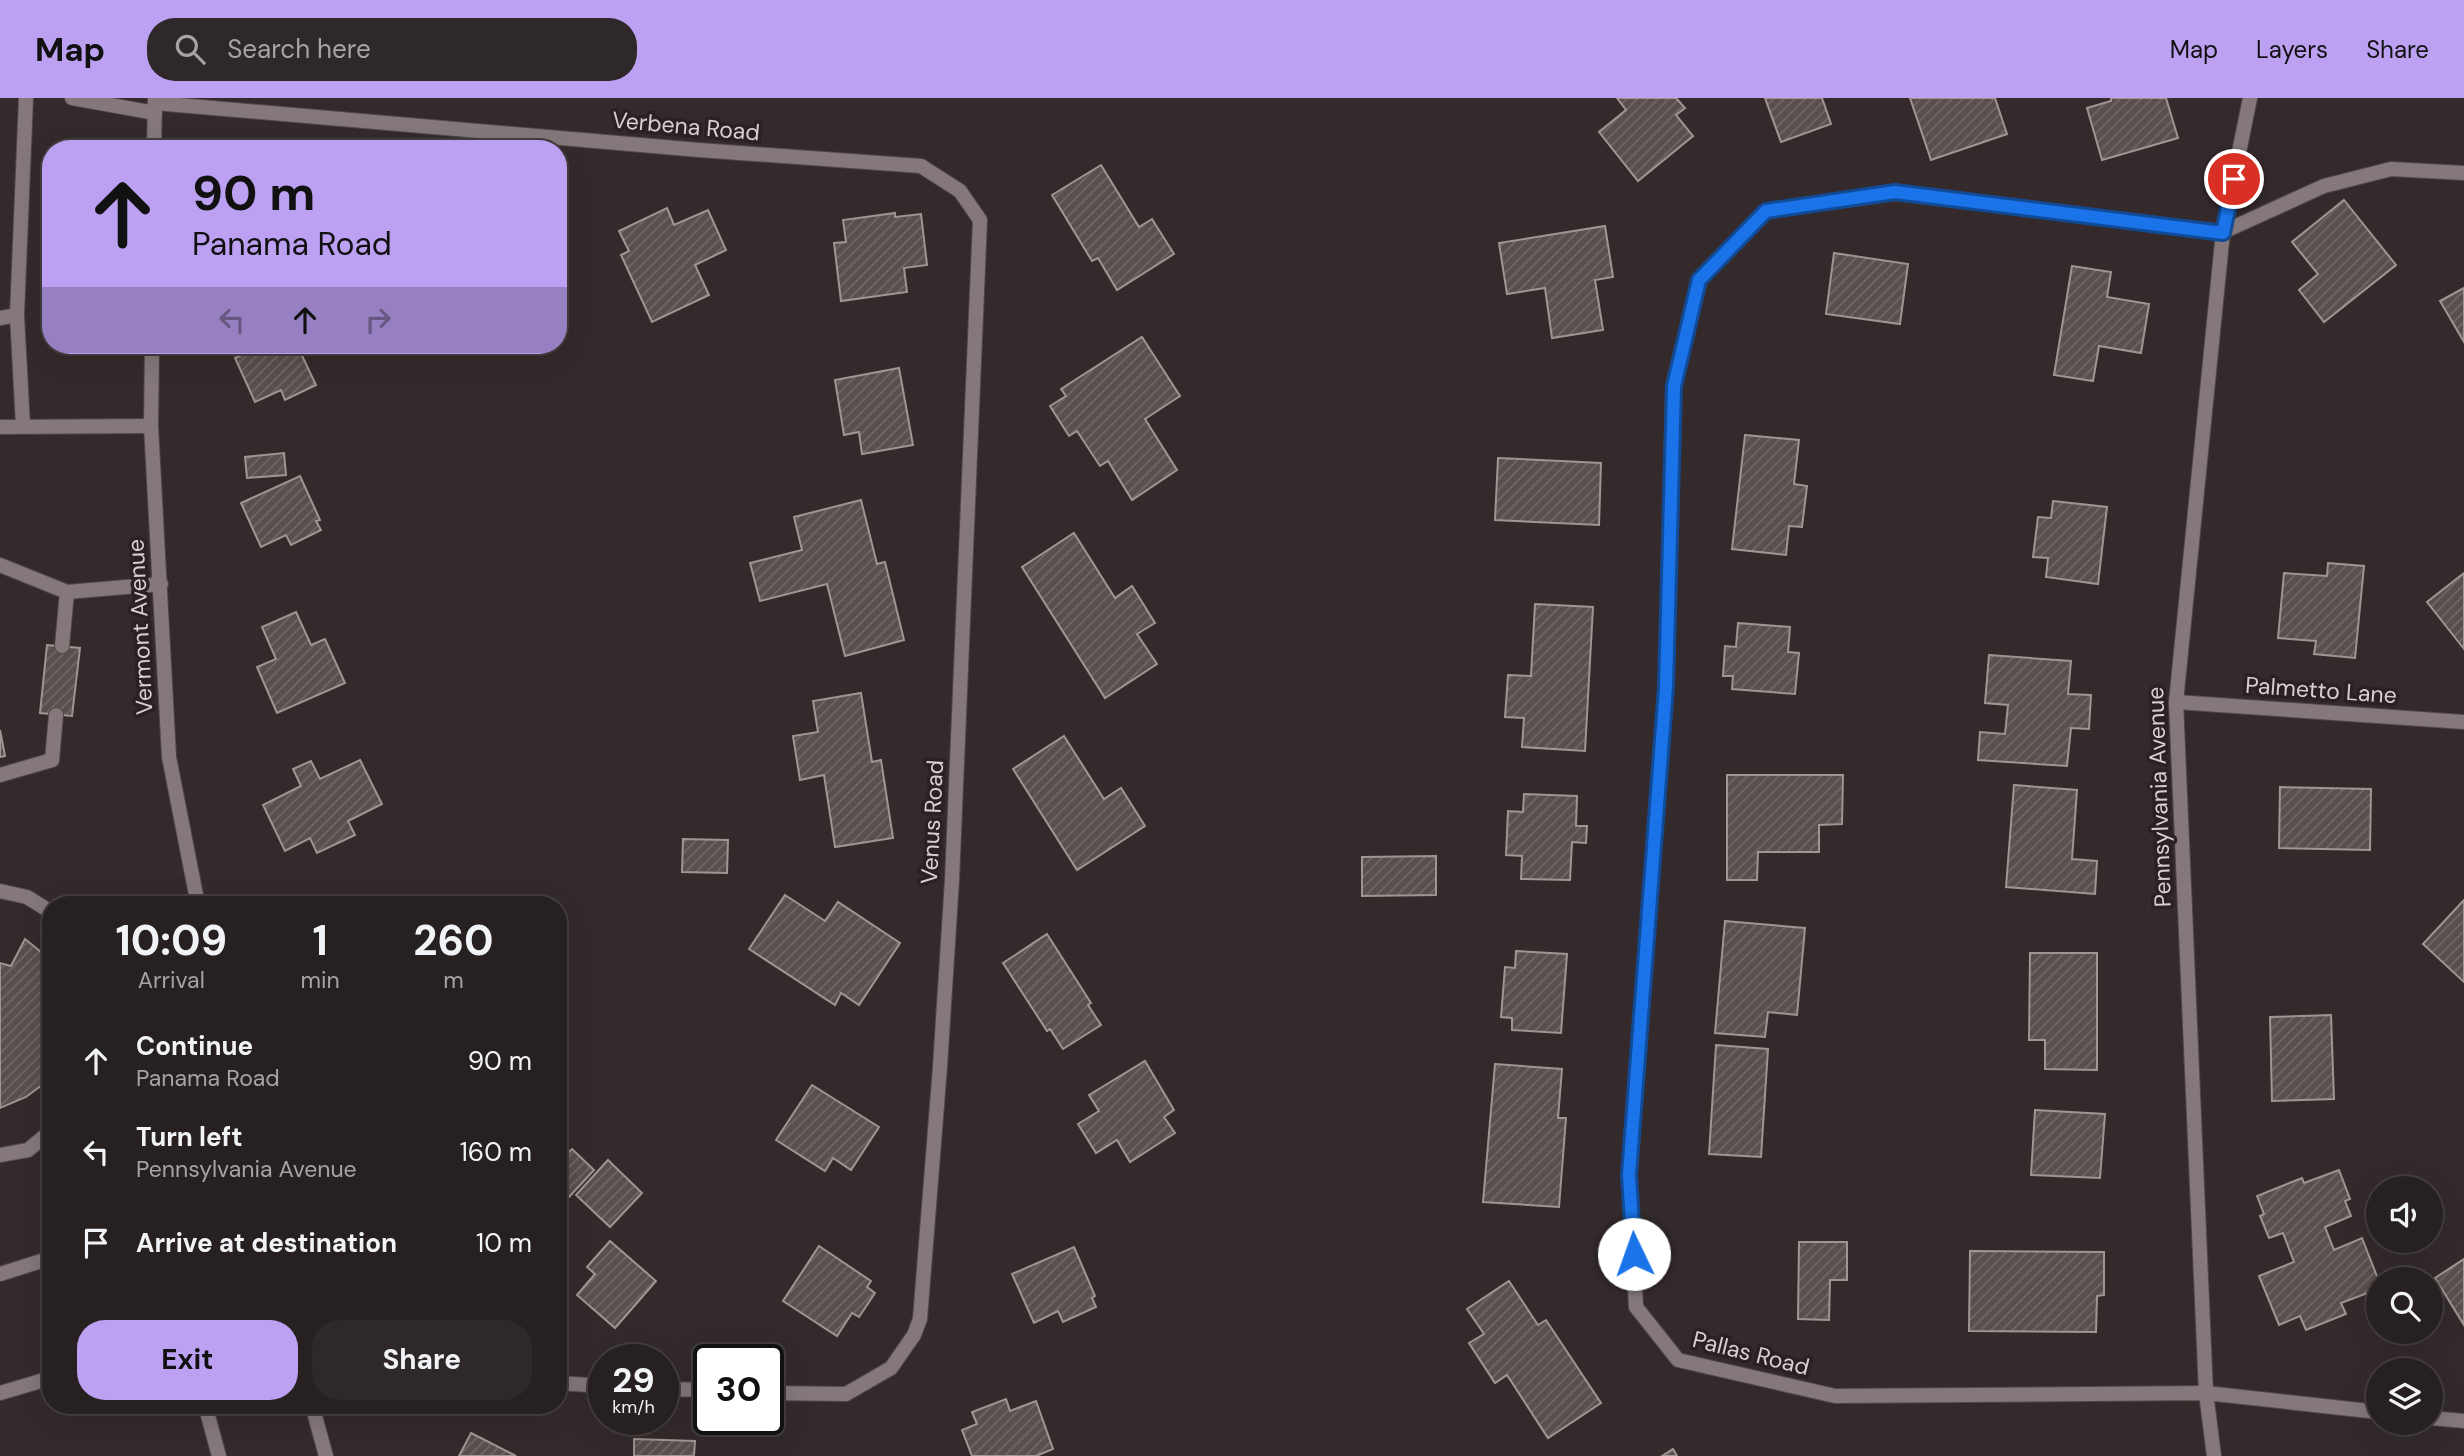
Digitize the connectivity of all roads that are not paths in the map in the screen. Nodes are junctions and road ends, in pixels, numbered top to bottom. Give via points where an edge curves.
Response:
1 (26, 98) edge
2 (72, 98) edge
3 (2250, 98) edge
4 (155, 105) edge
5 (154, 140) edge
6 (921, 166) joint
7 (2464, 173) edge
8 (2223, 233) junction
9 (17, 316) junction
10 (0, 318) edge
11 (152, 354) edge
12 (23, 426) junction
13 (152, 426) junction
14 (0, 428) edge
15 (0, 565) edge
16 (161, 584) junction
17 (67, 592) junction
18 (62, 646) dead end
19 (2176, 702) junction
20 (56, 715) dead end
21 (2464, 722) edge
22 (0, 775) edge
23 (0, 891) edge
24 (196, 896) edge
25 (42, 906) edge
26 (42, 1138) edge
27 (0, 1154) edge
28 (42, 1261) edge
29 (0, 1274) edge
30 (42, 1381) edge
31 (567, 1384) edge
32 (588, 1385) edge
33 (0, 1393) edge
34 (784, 1393) edge
35 (2206, 1393) junction
36 (2366, 1411) edge
37 (207, 1414) edge
38 (314, 1414) edge
39 (2443, 1419) edge
40 (2464, 1421) edge
41 (219, 1456) edge
42 (326, 1456) edge
43 (2214, 1456) edge

1 - 9 street
2 - 4 street, Verbena Road
3 - 8 street, Pennsylvania Avenue
4 - 5 street
4 - 6 street, Verbena Road
6 - 34 street, Venus Road via 960,191 980,220 952,880 920,1319 891,1368 846,1394
7 - 8 street via 2391,169 2324,187
8 - 19 street, Pennsylvania Avenue
8 - 35 street, Pallas Road via 1895,192 1766,211 1699,280 1674,386 1666,687 1629,1175 1636,1307 1678,1360 1835,1396
9 - 10 street
9 - 12 street
11 - 13 street, Vermont Avenue
12 - 13 street
12 - 14 street
13 - 16 street, Vermont Avenue
15 - 17 street
16 - 17 street
16 - 24 street, Vermont Avenue via 169,757
17 - 18 street
19 - 21 street, Palmetto Lane
19 - 35 street, Pennsylvania Avenue
20 - 22 street via 52,760
23 - 25 street via 27,897
26 - 27 street via 28,1150
28 - 29 street
30 - 33 street
31 - 32 street
35 - 36 street, Pallas Road
35 - 43 street, Pennsylvania Avenue
37 - 41 street
38 - 42 street
39 - 40 street

